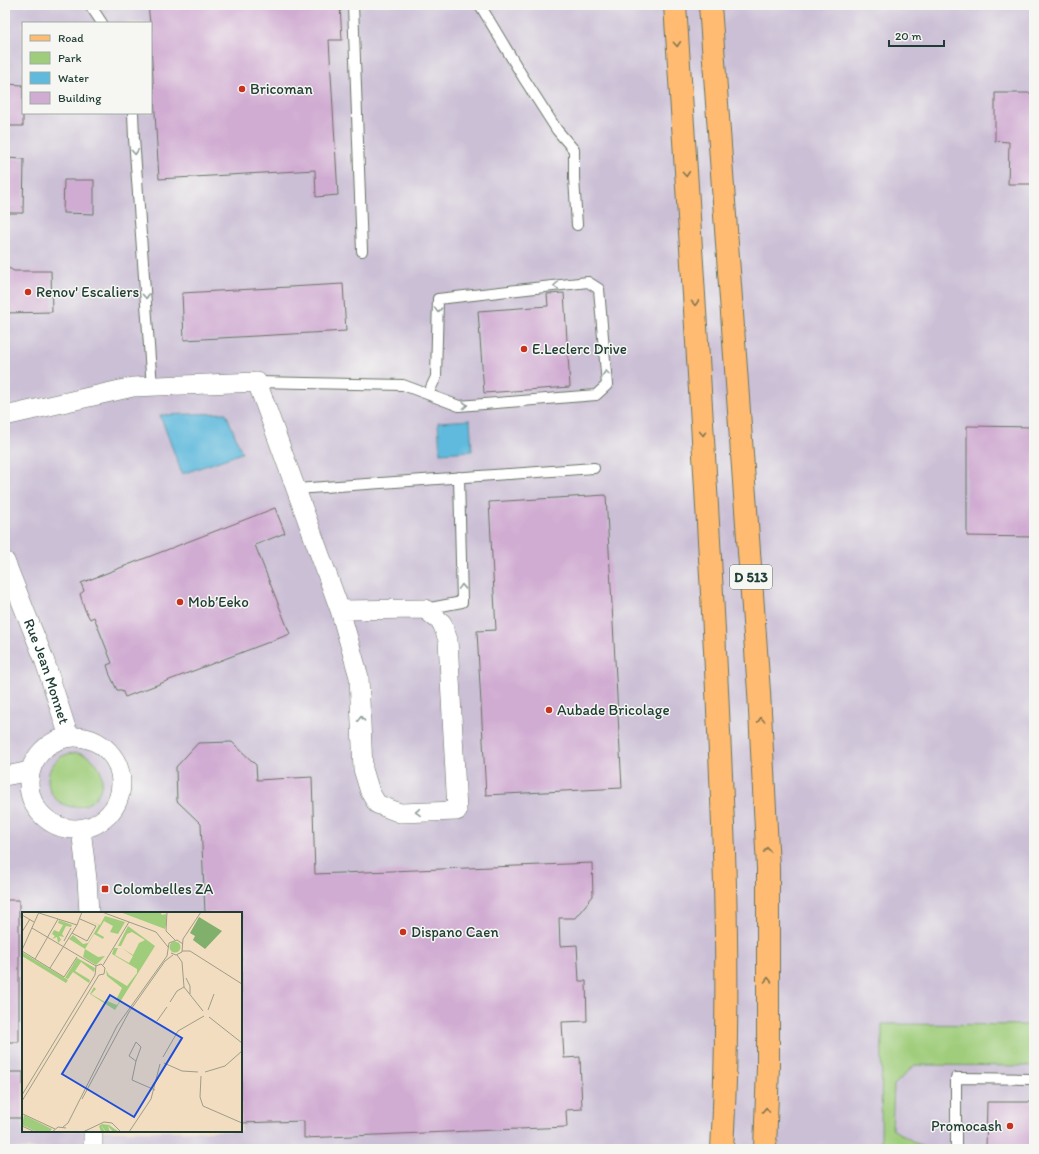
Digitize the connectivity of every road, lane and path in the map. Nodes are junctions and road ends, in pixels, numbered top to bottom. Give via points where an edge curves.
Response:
1 (90, 5) edge
2 (353, 5) edge
3 (480, 5) edge
4 (675, 5) edge
5 (710, 5) edge
6 (101, 22) edge
7 (134, 114) edge
8 (577, 225) dead end
9 (362, 251) dead end
10 (257, 382) junction
11 (152, 386) junction
12 (428, 394) junction
13 (5, 416) edge
14 (594, 468) dead end
15 (459, 478) junction
16 (296, 489) junction
17 (5, 561) edge
18 (426, 608) junction
19 (340, 610) junction
20 (69, 737) junction
21 (30, 771) junction
22 (5, 776) edge
23 (81, 829) junction
24 (89, 912) edge
25 (1034, 1079) edge
26 (93, 1132) edge
27 (93, 1149) edge
28 (722, 1149) edge
29 (765, 1149) edge
30 (956, 1149) edge

1 - 6 lane
2 - 9 lane
3 - 8 lane via 545,110 574,150
4 -> 28 main road, D 513 via 709,526 723,790 726,1086
29 -> 5 main road, D 513 via 768,1067 768,868 756,655
7 -> 11 lane
10 - 11 street
10 - 12 lane via 402,385
10 - 16 street
11 - 13 street
12 -> 12 lane via 459,406 596,395 607,385 599,289 588,282 438,299 436,377
14 - 15 lane
15 - 16 lane
18 -> 15 lane via 462,602
16 - 19 street
17 - 20 street, Rue Jean Monnet via 44,659
18 - 19 street
18 -> 19 street via 442,623 448,640 457,811 400,813 377,804 370,792 363,769 359,677
20 - 21 street via 52,743 38,755
20 - 23 street via 87,738 103,746 115,760 121,776 120,795 112,811 98,823
21 - 22 street
21 - 23 street via 29,789 35,806 47,820 63,828
23 - 24 street
25 - 30 lane via 956,1078
26 - 27 street

